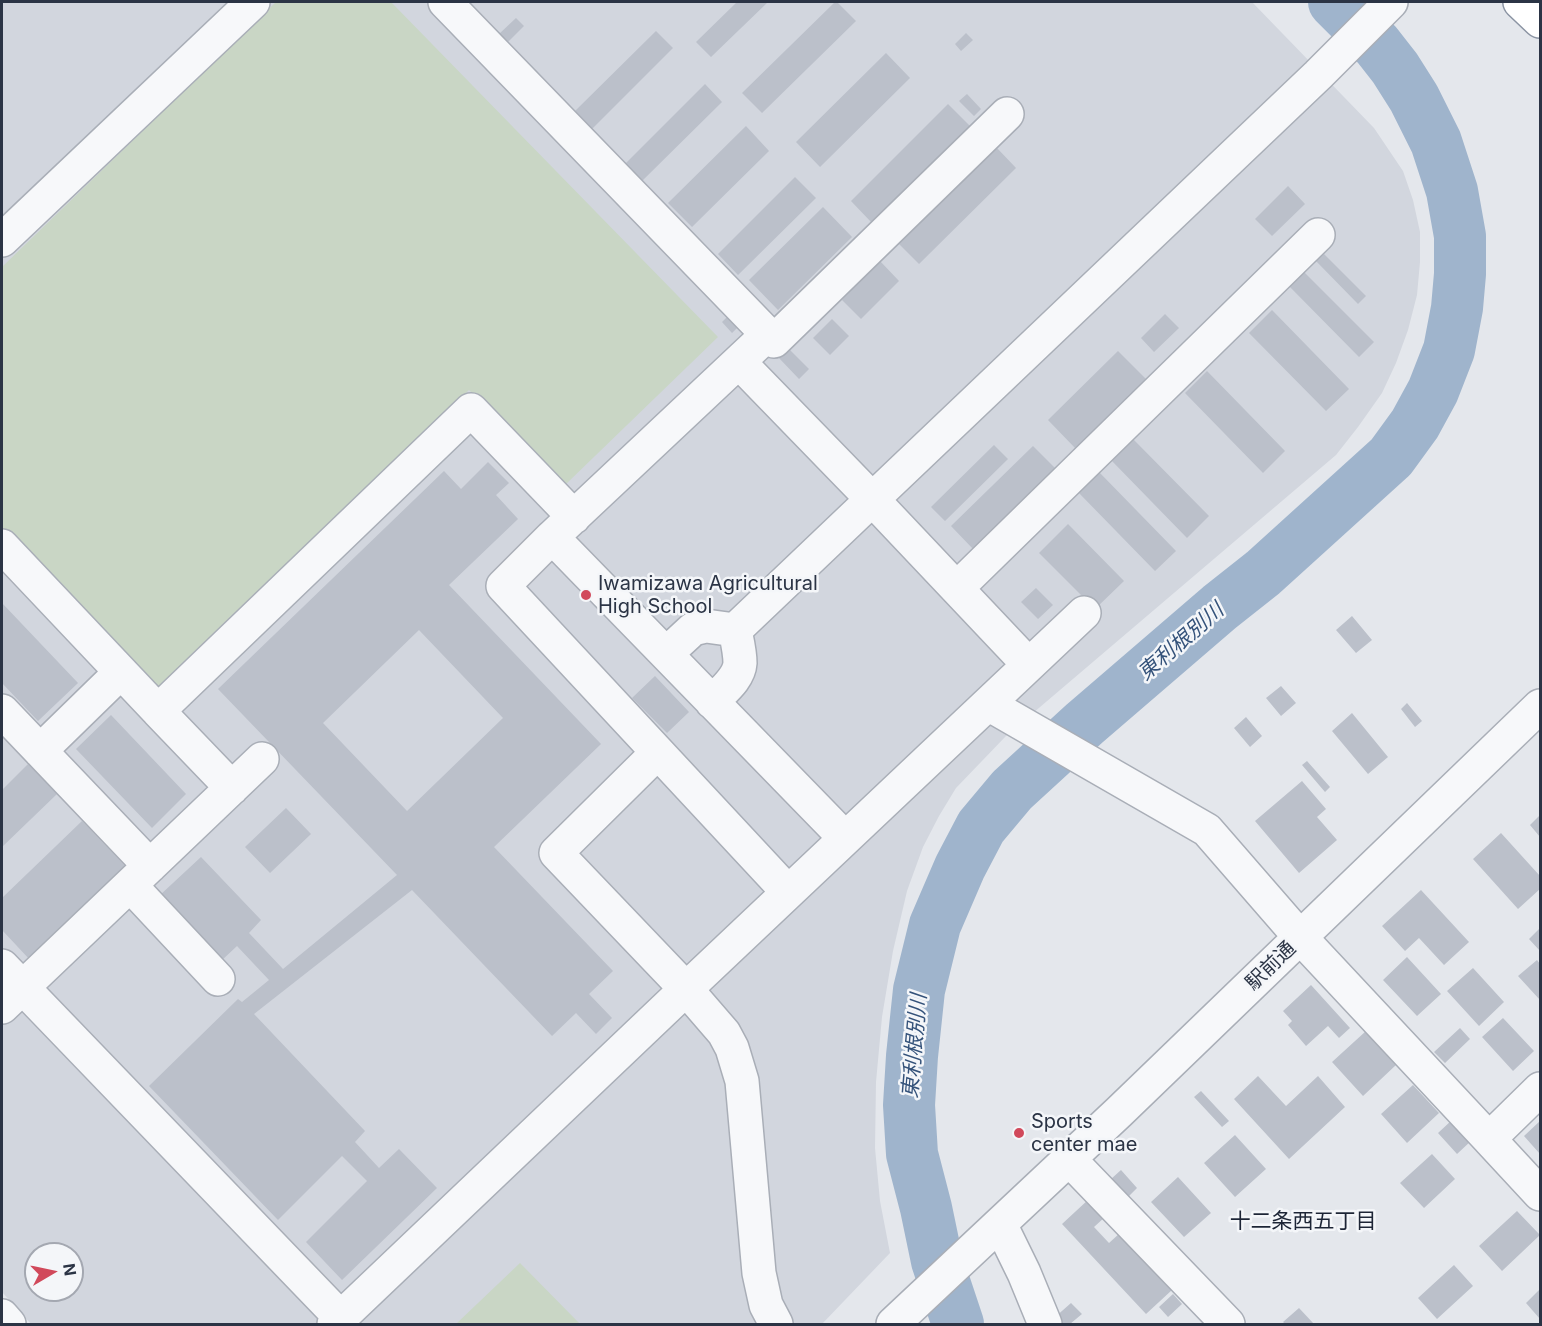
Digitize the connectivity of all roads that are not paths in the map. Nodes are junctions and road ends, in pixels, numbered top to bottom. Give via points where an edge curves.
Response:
1 (253, 2) edge
2 (446, 2) edge
3 (1390, 2) edge
4 (1520, 2) edge
5 (1540, 21) edge
6 (1007, 114) dead end
7 (1318, 235) dead end
8 (2, 240) edge
9 (768, 334) junction
10 (739, 362) junction
11 (872, 499) junction
12 (563, 527) junction
13 (2, 546) edge
14 (957, 588) junction
15 (1084, 613) dead end
16 (735, 630) junction
17 (666, 654) junction
18 (1029, 665) junction
19 (120, 672) junction
20 (712, 702) junction
21 (1540, 706) edge
22 (2, 711) edge
23 (158, 711) junction
24 (1001, 711) junction
25 (40, 751) junction
26 (657, 753) junction
27 (262, 759) dead end
28 (232, 788) junction
29 (845, 838) junction
30 (140, 875) junction
31 (788, 892) junction
32 (1300, 937) junction
33 (218, 979) dead end
34 (8, 987) edge
35 (686, 989) junction
36 (1540, 1089) edge
37 (1489, 1139) junction
38 (1069, 1159) junction
39 (1540, 1194) edge
40 (994, 1230) junction
41 (2, 1316) edge
42 (337, 1321) edge
43 (897, 1321) edge
44 (9, 1324) edge
45 (776, 1324) edge
46 (1045, 1324) edge
47 (1228, 1324) edge

1 - 8 street
2 - 9 street
3 - 11 street
4 - 5 highway
6 - 9 street via 774,341
7 - 14 street
9 - 10 street
10 - 11 street
10 - 12 street
11 - 14 street
11 - 16 street
12 - 17 street
12 - 23 street via 471,410
12 - 26 street via 502,585
13 - 19 street
14 - 18 street
15 - 18 street
16 - 17 street via 706,626 693,629
16 - 20 street via 739,669
17 - 20 street
18 - 24 street
19 - 23 street
19 - 25 street
20 - 29 street
21 - 32 street, 駅前通
22 - 25 street
23 - 28 street
24 - 29 street
24 - 32 street via 1207,830
25 - 30 street
26 - 31 street
26 - 35 street via 556,853
27 - 28 street
28 - 30 street
29 - 31 street
30 - 33 street
30 - 34 street
31 - 35 street
32 - 37 street
32 - 38 street, 駅前通
34 - 42 street
35 - 42 street
35 - 45 street via 724,1033 738,1065 759,1273 766,1305
36 - 37 street
37 - 39 street
38 - 40 street, 駅前通
38 - 47 street
40 - 43 street, 駅前通
40 - 46 street via 1024,1273
41 - 44 street

